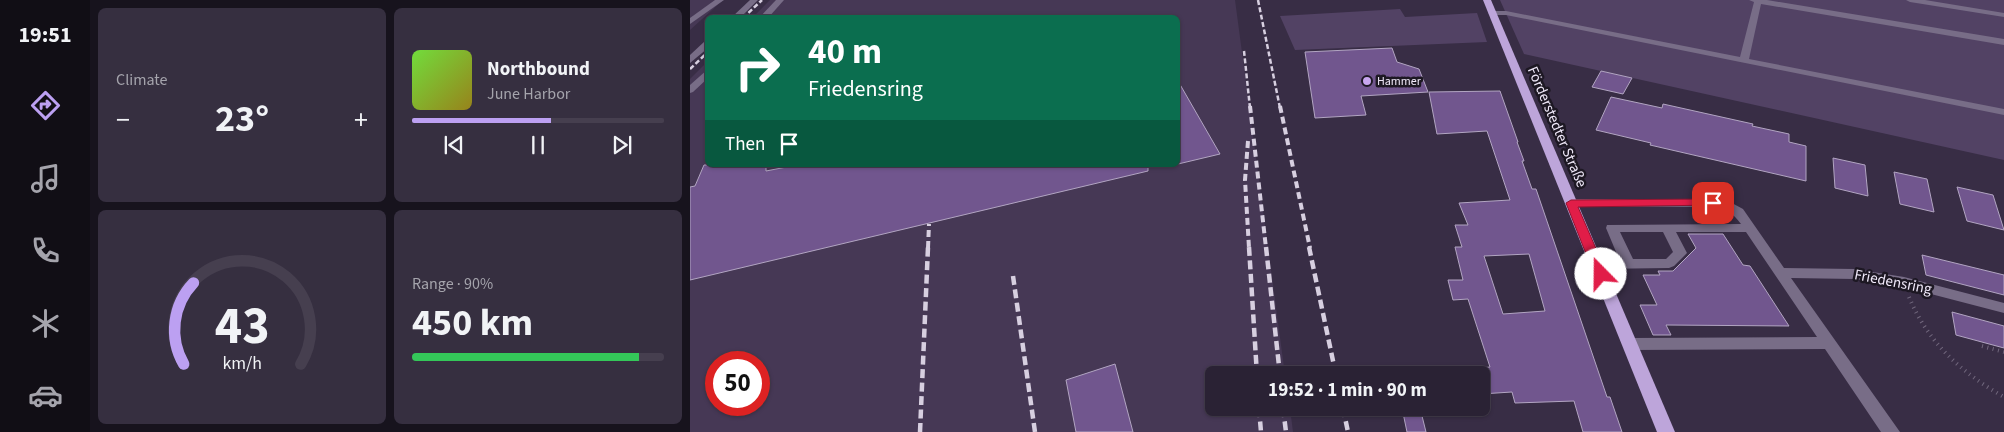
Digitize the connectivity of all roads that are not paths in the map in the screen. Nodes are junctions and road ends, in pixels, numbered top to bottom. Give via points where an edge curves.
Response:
1 (720, 0) edge
2 (754, 0) edge
3 (780, 0) edge
4 (1487, 0) edge
5 (1756, 0) edge
6 (1910, 0) edge
7 (1492, 13) junction
8 (738, 15) edge
9 (766, 15) edge
10 (2004, 15) edge
11 (690, 22) edge
12 (2004, 42) edge
13 (705, 46) edge
14 (690, 60) edge
15 (1744, 60) junction
16 (705, 75) edge
17 (690, 90) edge
18 (2004, 112) edge
19 (1571, 203) junction
20 (1667, 228) junction
21 (1750, 228) junction
22 (1597, 264) junction
23 (1628, 264) junction
24 (1780, 273) junction
25 (2004, 308) edge
26 (1828, 343) junction
27 (1630, 344) junction
28 (1666, 432) edge
29 (1891, 432) edge

1 - 11 street
2 - 8 street
3 - 9 street
4 - 7 main road, Förderstedter Straße
5 - 12 street
5 - 15 street
6 - 10 street
7 - 15 street via 1506,13
7 - 19 main road, Förderstedter Straße
13 - 14 street
15 - 18 street
16 - 17 street
19 - 21 street via 1726,204 1739,212
19 - 22 main road, Förderstedter Straße
20 - 21 street
20 - 23 street via 1680,253 1669,263
20 - 23 street via 1612,228
21 - 24 street
22 - 23 street
22 - 27 main road, Förderstedter Straße
24 - 25 street, Friedensring via 1854,274 1904,282
24 - 26 street
26 - 27 street
26 - 29 street
27 - 28 main road, Förderstedter Straße

